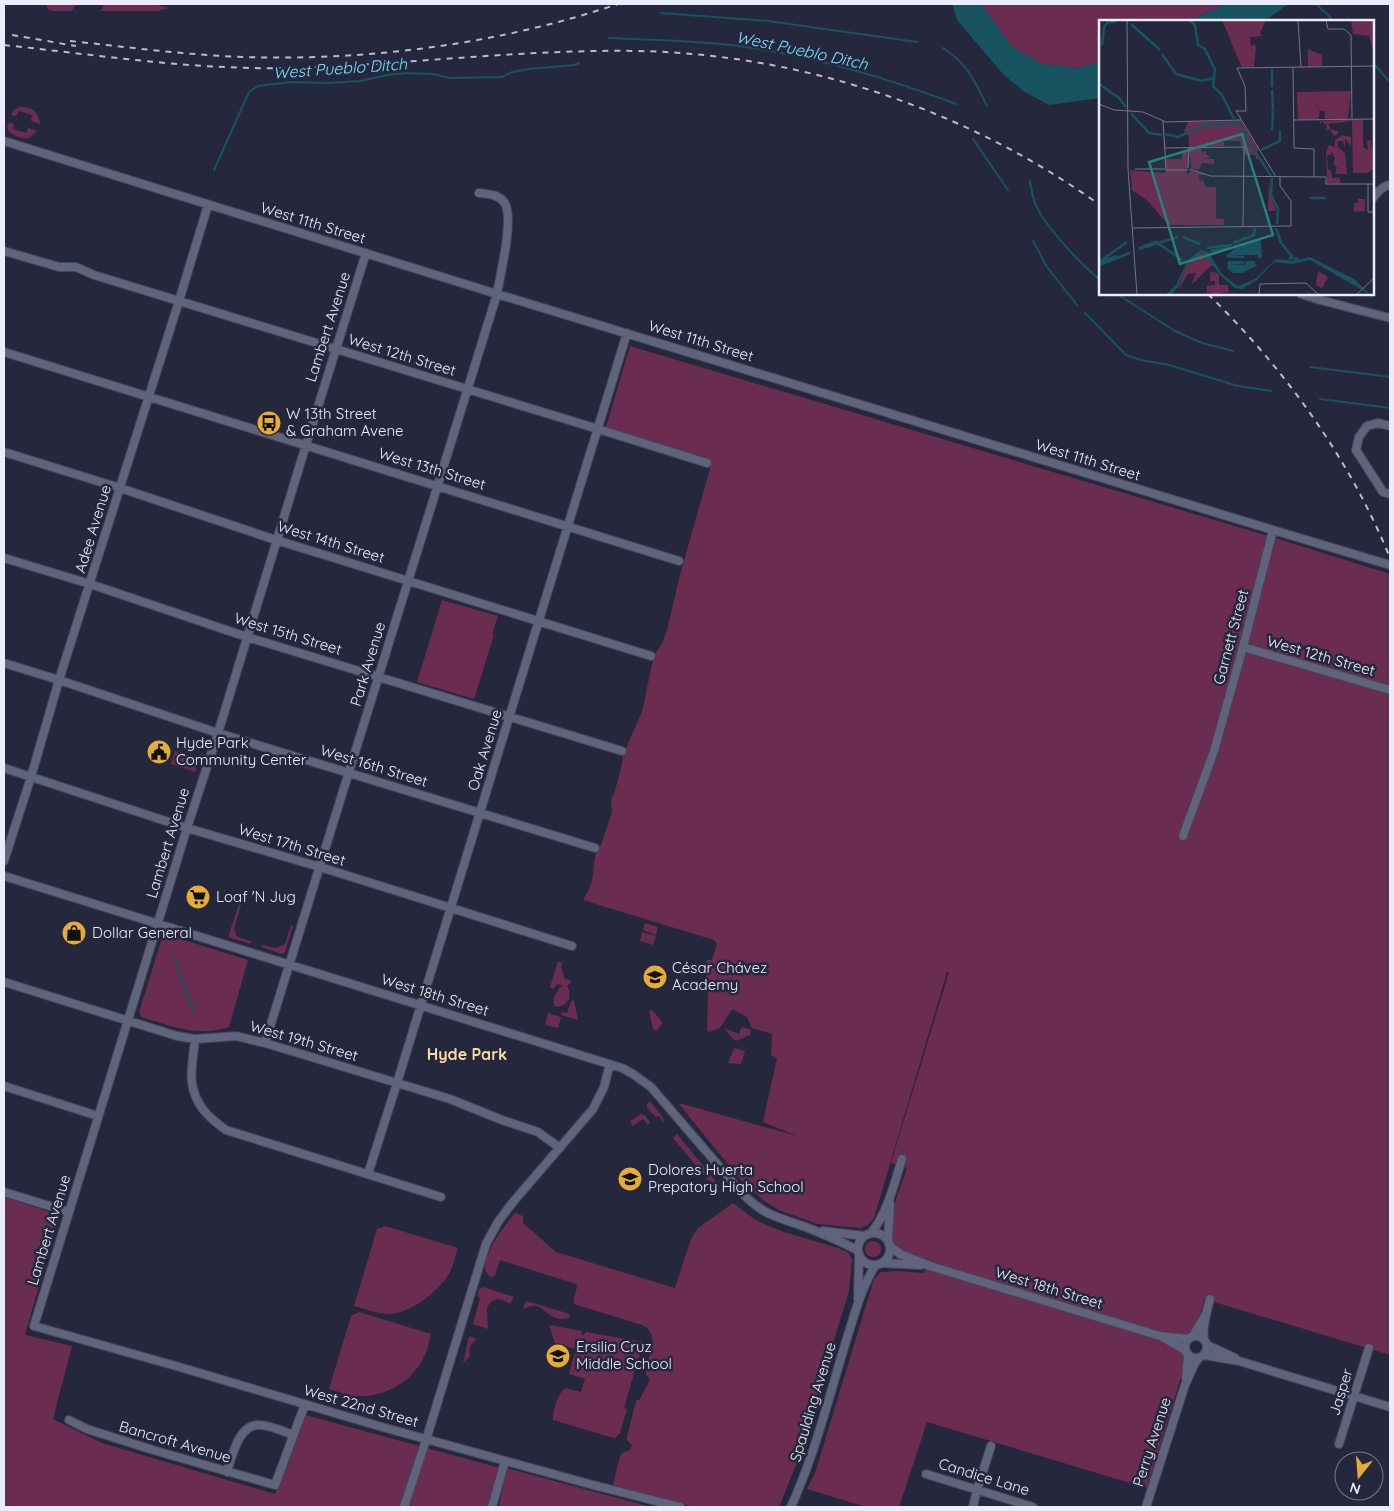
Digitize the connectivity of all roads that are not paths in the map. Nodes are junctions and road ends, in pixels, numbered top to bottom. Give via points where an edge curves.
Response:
1 (4, 141) edge
2 (1390, 185) edge
3 (479, 193) dead end
4 (1374, 196) edge
5 (208, 205) junction
6 (4, 251) edge
7 (366, 253) junction
8 (497, 294) junction
9 (1307, 295) edge
10 (1320, 297) edge
11 (179, 301) junction
12 (1390, 318) edge
13 (627, 333) junction
14 (336, 349) junction
15 (4, 352) edge
16 (467, 389) junction
17 (148, 396) junction
18 (1390, 426) edge
19 (598, 429) junction
20 (306, 445) junction
21 (4, 452) edge
22 (707, 463) dead end
23 (438, 485) junction
24 (120, 488) junction
25 (1390, 494) edge
26 (568, 527) junction
27 (1273, 530) junction
28 (276, 540) junction
29 (4, 558) edge
30 (679, 561) dead end
31 (1390, 565) edge
32 (408, 580) junction
33 (90, 584) junction
34 (539, 621) junction
35 (247, 637) junction
36 (1243, 647) junction
37 (652, 656) dead end
38 (4, 663) edge
39 (379, 677) junction
40 (59, 680) junction
41 (1390, 690) edge
42 (510, 717) junction
43 (218, 733) junction
44 (622, 751) dead end
45 (4, 768) edge
46 (348, 772) junction
47 (31, 777) junction
48 (480, 812) junction
49 (187, 828) junction
50 (1184, 836) dead end
51 (594, 848) dead end
52 (4, 861) edge
53 (320, 867) junction
54 (4, 876) edge
55 (451, 909) junction
56 (158, 924) junction
57 (572, 946) dead end
58 (289, 964) junction
59 (4, 982) edge
60 (420, 1005) junction
61 (128, 1021) junction
62 (194, 1039) junction
63 (265, 1042) junction
64 (610, 1064) junction
65 (397, 1083) junction
66 (4, 1086) edge
67 (98, 1116) junction
68 (560, 1148) junction
69 (902, 1159) dead end
70 (368, 1174) junction
71 (892, 1190) junction
72 (4, 1192) edge
73 (442, 1197) dead end
74 (69, 1212) junction
75 (804, 1227) junction
76 (868, 1234) junction
77 (889, 1244) junction
78 (858, 1253) junction
79 (879, 1264) junction
80 (930, 1266) junction
81 (1210, 1299) dead end
82 (858, 1304) junction
83 (1206, 1314) junction
84 (34, 1326) joint
85 (1160, 1336) junction
86 (1190, 1338) junction
87 (1206, 1342) junction
88 (1369, 1348) dead end
89 (1187, 1353) junction
90 (1201, 1357) junction
91 (1239, 1361) junction
92 (1185, 1385) junction
93 (1355, 1396) junction
94 (305, 1404) junction
95 (1390, 1407) edge
96 (69, 1420) dead end
97 (294, 1435) junction
98 (426, 1440) junction
99 (1339, 1444) dead end
100 (991, 1446) dead end
101 (505, 1461) junction
102 (227, 1472) junction
103 (926, 1474) dead end
104 (976, 1490) junction
105 (404, 1507) edge
106 (492, 1507) edge
107 (680, 1507) edge
108 (791, 1507) edge
109 (973, 1507) edge
110 (1033, 1507) edge
111 (1146, 1507) edge

1 - 5 street, West 11th Street
2 - 4 street
3 - 8 street, Park Avenue via 499,197 508,214
5 - 7 street, West 11th Street
5 - 11 street, Adee Avenue
6 - 11 street, West 12th Street via 59,267 76,267
7 - 8 street, West 11th Street
7 - 14 street, Lambert Avenue
8 - 13 street, West 11th Street
8 - 16 street, Park Avenue
9 - 10 street
10 - 12 street
11 - 14 street, West 12th Street
11 - 17 street, Adee Avenue
13 - 19 street, Oak Avenue
13 - 27 street, West 11th Street
14 - 16 street, West 12th Street
14 - 20 street, Lambert Avenue
15 - 17 street, West 13th Street
16 - 19 street, West 12th Street
16 - 23 street, Park Avenue
17 - 20 street, West 13th Street
17 - 24 street, Adee Avenue
18 - 25 street via 1378,423 1367,426 1359,437 1356,450 1383,492
19 - 22 street, West 12th Street
19 - 26 street, Oak Avenue
20 - 23 street, West 13th Street
20 - 28 street, Lambert Avenue
21 - 24 street, West 14th Street
23 - 26 street, West 13th Street
23 - 32 street, Park Avenue
24 - 28 street, West 14th Street
24 - 33 street, Adee Avenue
26 - 30 street, West 13th Street
26 - 34 street, Oak Avenue
27 - 31 street, West 11th Street
27 - 36 street, Garnett Street
28 - 32 street, West 14th Street
28 - 35 street, Lambert Avenue
29 - 33 street, West 15th Street
32 - 34 street, West 14th Street
32 - 39 street, Park Avenue
33 - 35 street, West 15th Street
33 - 40 street, Adee Avenue
34 - 37 street, West 14th Street
34 - 42 street, Oak Avenue
35 - 39 street, West 15th Street
35 - 43 street, Lambert Avenue
36 - 41 street, West 12th Street
36 - 50 street, Garnett Street via 1214,751
38 - 40 street, West 16th Street
39 - 42 street, West 15th Street
39 - 46 street, Park Avenue
40 - 43 street, West 16th Street
40 - 47 street, Adee Avenue
42 - 44 street, West 15th Street
42 - 48 street, Oak Avenue
43 - 46 street, West 16th Street
43 - 49 street, Lambert Avenue
45 - 47 street, West 17th Street
46 - 48 street, West 16th Street
46 - 53 street, Park Avenue
47 - 49 street, West 17th Street
47 - 52 street, Adee Avenue
48 - 51 street, West 16th Street
48 - 55 street, Oak Avenue
49 - 53 street, West 17th Street
49 - 56 street, Lambert Avenue
53 - 55 street, West 17th Street
53 - 58 street, Park Avenue
54 - 56 street, West 18th Street
55 - 57 street, West 17th Street
55 - 60 street, Oak Avenue
56 - 58 street, West 18th Street
56 - 61 street, Lambert Avenue
58 - 60 street, West 18th Street
58 - 63 street, Park Avenue
59 - 61 street, West 19th Street
60 - 64 street, West 18th Street
60 - 65 street, Oak Avenue
61 - 62 street, West 19th Street
61 - 67 street, Lambert Avenue
62 - 63 street, West 19th Street via 236,1036
62 - 70 street via 192,1083 199,1105 211,1119 226,1130
63 - 65 street, West 19th Street
64 - 68 street via 593,1110
64 - 75 street, West 18th Street via 633,1074 651,1087 754,1205
65 - 68 street, West 19th Street via 538,1132
65 - 70 street, Oak Avenue
66 - 67 street
67 - 74 street, Lambert Avenue
68 - 98 street via 513,1202 486,1244
69 - 71 street
70 - 73 street
71 - 76 street via 878,1224
71 - 77 street
72 - 74 street
74 - 84 street, Lambert Avenue
75 - 76 street, West 18th Street via 834,1233
75 - 78 street, West 18th Street
76 - 77 street via 880,1234
76 - 78 street via 858,1244
77 - 79 street via 889,1256
77 - 80 street, West 18th Street via 900,1254
78 - 79 street via 866,1263
78 - 82 street, Spaulding Avenue
79 - 80 street, West 18th Street
79 - 82 street, Spaulding Avenue via 870,1274
80 - 85 street, West 18th Street
81 - 83 street
82 - 108 street, Spaulding Avenue via 810,1459
83 - 86 street
83 - 87 street via 1203,1336
84 - 94 street, West 22nd Street
85 - 86 street, West 18th Street
85 - 89 street, West 18th Street
86 - 87 street via 1198,1336
86 - 89 street via 1185,1344
87 - 90 street via 1207,1351
87 - 91 street
88 - 93 street, Jasper
89 - 90 street via 1193,1358
89 - 92 street, Perry Avenue
90 - 91 street
90 - 92 street, Perry Avenue
91 - 93 street
92 - 111 street, Perry Avenue
93 - 95 street
93 - 99 street, Jasper
94 - 97 street
94 - 98 street, West 22nd Street
96 - 102 street, Bancroft Avenue via 87,1429
97 - 102 street via 259,1424 246,1428 238,1440
97 - 102 street, Bancroft Avenue via 275,1485
98 - 101 street, West 22nd Street
98 - 105 street
100 - 104 street
101 - 106 street
101 - 107 street, West 22nd Street
103 - 104 street, Candice Lane
104 - 109 street
104 - 110 street, Candice Lane

